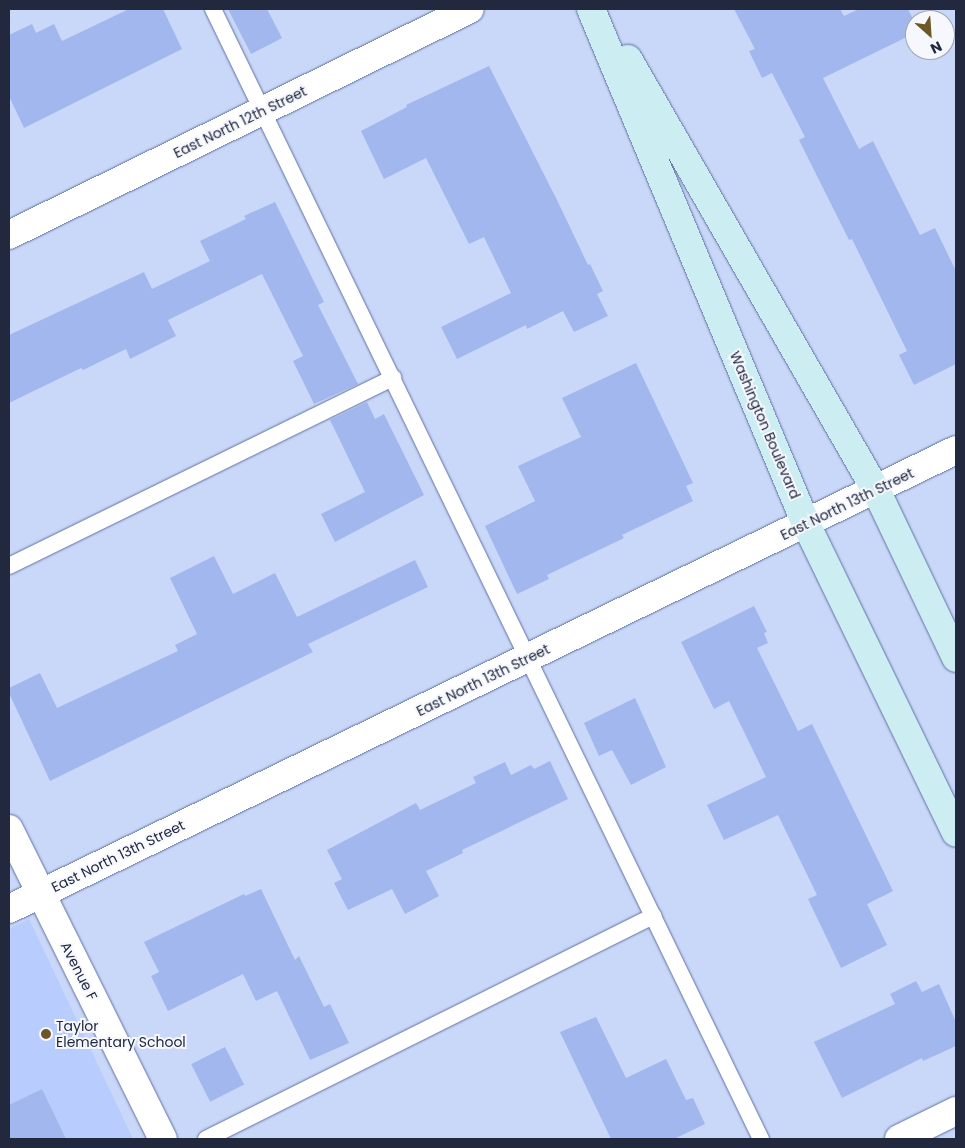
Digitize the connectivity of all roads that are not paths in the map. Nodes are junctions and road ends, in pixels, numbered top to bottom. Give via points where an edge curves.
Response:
1 (212, 9) edge
2 (470, 9) edge
3 (591, 9) edge
4 (599, 9) edge
5 (264, 110) junction
6 (9, 235) edge
7 (393, 378) junction
8 (956, 450) edge
9 (876, 490) junction
10 (806, 524) junction
11 (9, 566) edge
12 (529, 658) junction
13 (956, 658) edge
14 (9, 829) edge
15 (956, 833) edge
16 (40, 894) junction
17 (9, 909) edge
18 (653, 916) junction
19 (956, 1111) edge
20 (163, 1139) edge
21 (206, 1139) edge
22 (761, 1139) edge
23 (899, 1139) edge

1 - 5 lane
2 - 5 street, East North 12th Street
3 - 10 street, Washington Boulevard
4 - 9 street
5 - 6 street, East North 12th Street
5 - 7 lane
7 - 11 lane
7 - 12 lane
8 - 9 street, East North 13th Street
9 - 10 street, East North 13th Street
9 - 13 street
10 - 12 street, East North 13th Street
10 - 15 street, Washington Boulevard
12 - 16 street, East North 13th Street
12 - 18 lane
14 - 16 street, Avenue F
16 - 17 street, East North 13th Street
16 - 20 street, Avenue F
18 - 21 lane
18 - 22 lane
19 - 23 street

